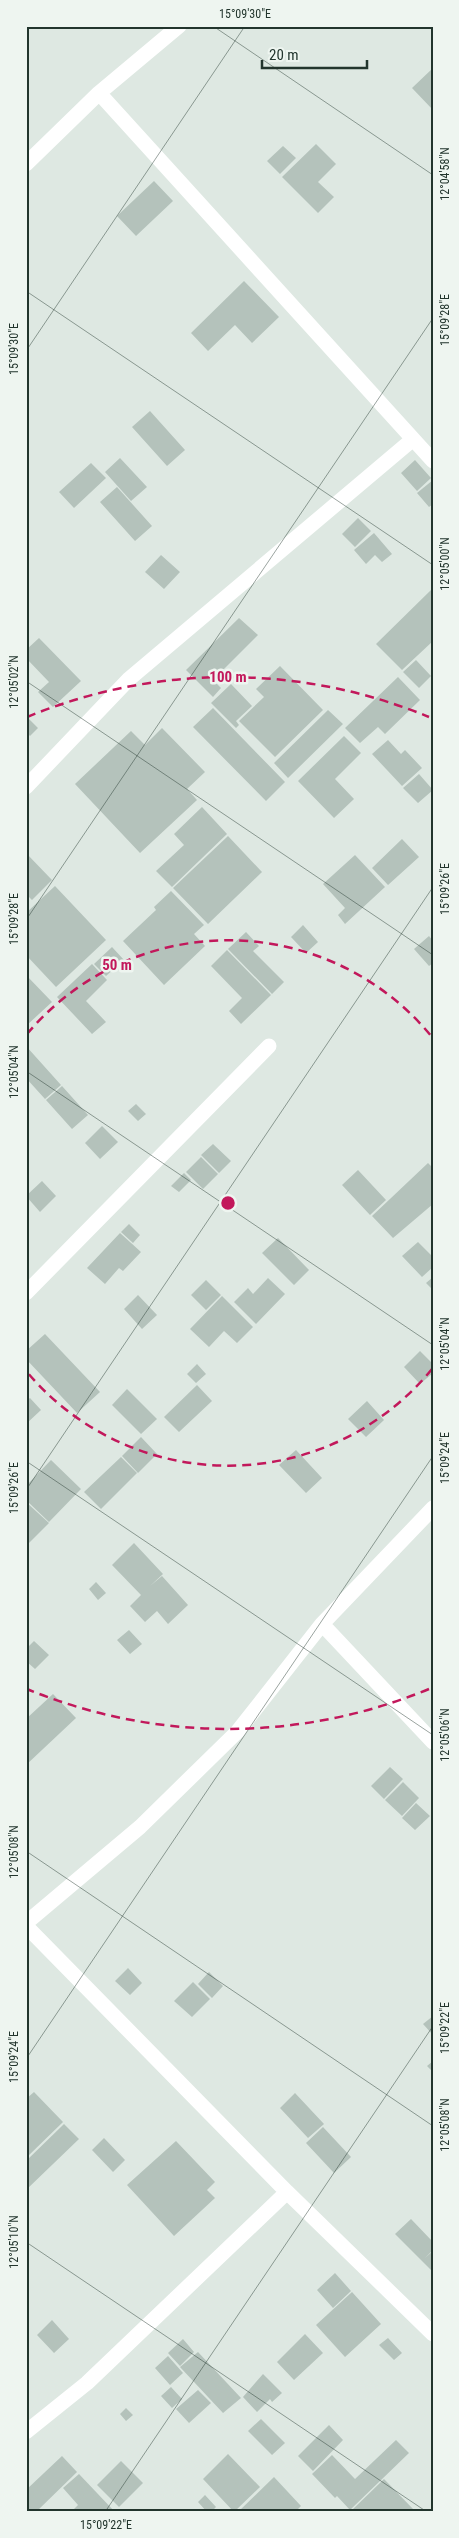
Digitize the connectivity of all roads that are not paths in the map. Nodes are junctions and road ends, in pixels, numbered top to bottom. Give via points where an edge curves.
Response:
1 (179, 26) edge
2 (99, 93) junction
3 (26, 164) edge
4 (412, 440) junction
5 (433, 461) edge
6 (26, 787) edge
7 (269, 1046) dead end
8 (26, 1293) edge
9 (433, 1508) edge
10 (322, 1624) junction
11 (433, 1742) edge
12 (26, 1925) edge
13 (286, 2192) junction
14 (433, 2334) edge
15 (26, 2432) edge

1 - 2 street
2 - 3 street
2 - 4 street
4 - 5 street
4 - 6 street via 129,679
7 - 8 street
9 - 10 street
10 - 11 street
10 - 12 street via 238,1731 140,1827
12 - 13 street
13 - 14 street
13 - 15 street via 87,2383

